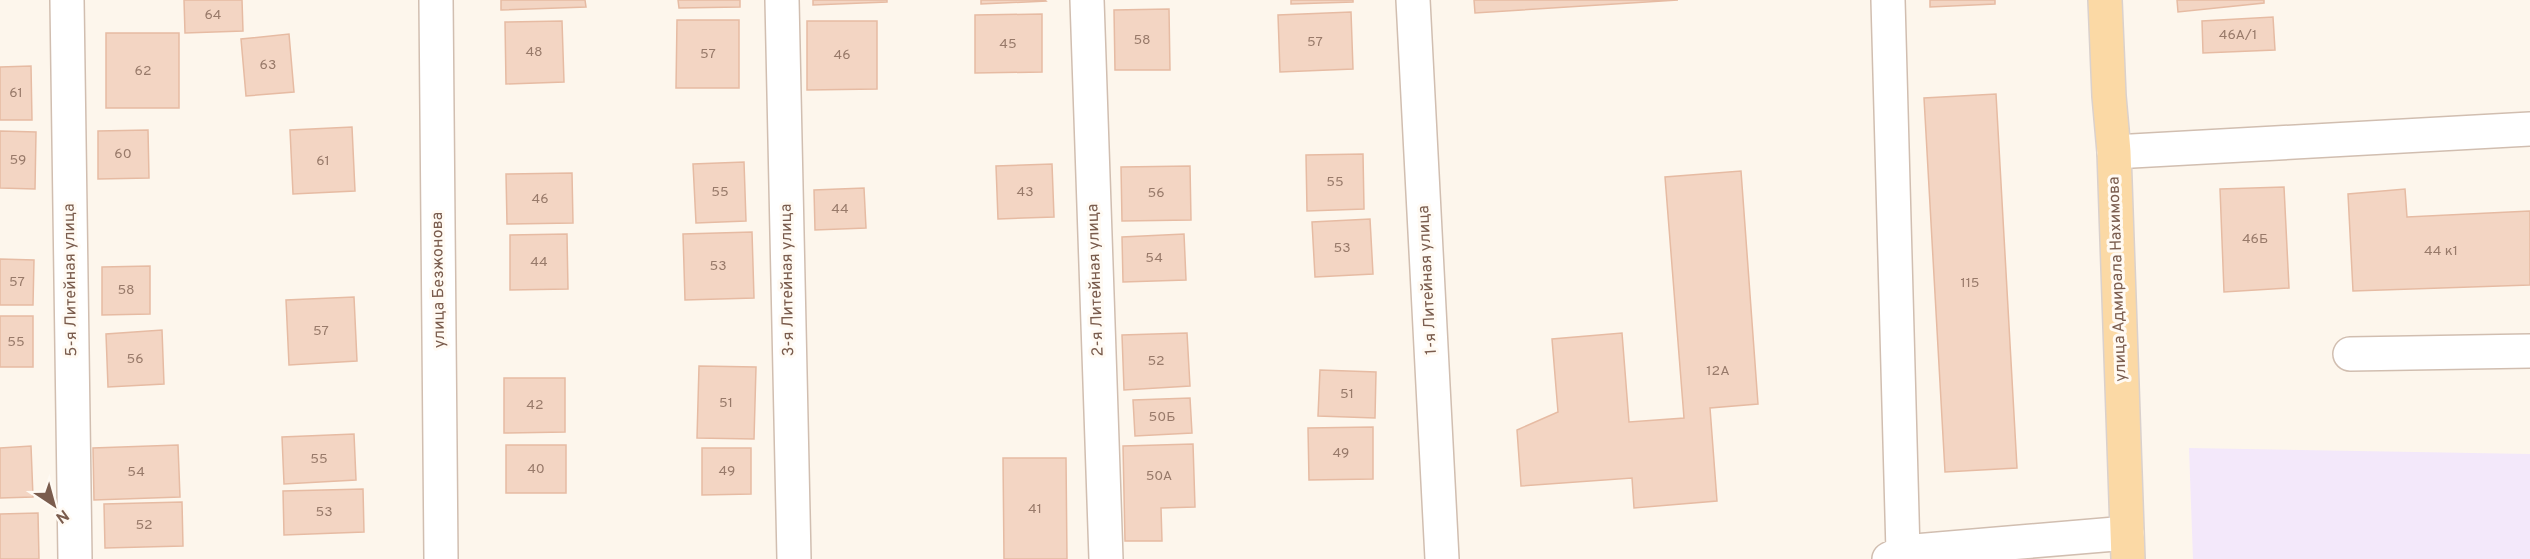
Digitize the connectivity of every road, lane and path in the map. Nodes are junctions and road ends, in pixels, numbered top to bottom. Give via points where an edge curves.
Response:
1 (67, 0) edge
2 (436, 0) edge
3 (782, 0) edge
4 (1087, 0) edge
5 (1413, 0) edge
6 (1888, 0) edge
7 (2105, 0) edge
8 (2530, 129) edge
9 (2114, 152) junction
10 (2530, 351) edge
11 (2350, 354) dead end
12 (2127, 546) edge
13 (1896, 556) edge
14 (75, 559) edge
15 (441, 559) edge
16 (794, 559) edge
17 (1106, 559) edge
18 (1442, 559) edge

1 - 14 street, 5-я Литейная улица
2 - 15 street, улица Безжонова
3 - 16 street, 3-я Литейная улица
4 - 17 street, 2-я Литейная улица
5 - 18 street, 1-я Литейная улица
6 - 13 street
7 - 9 main road, улица Адмирала Нахимова
8 - 9 street
9 - 12 main road, улица Адмирала Нахимова
10 - 11 street
12 - 13 street

